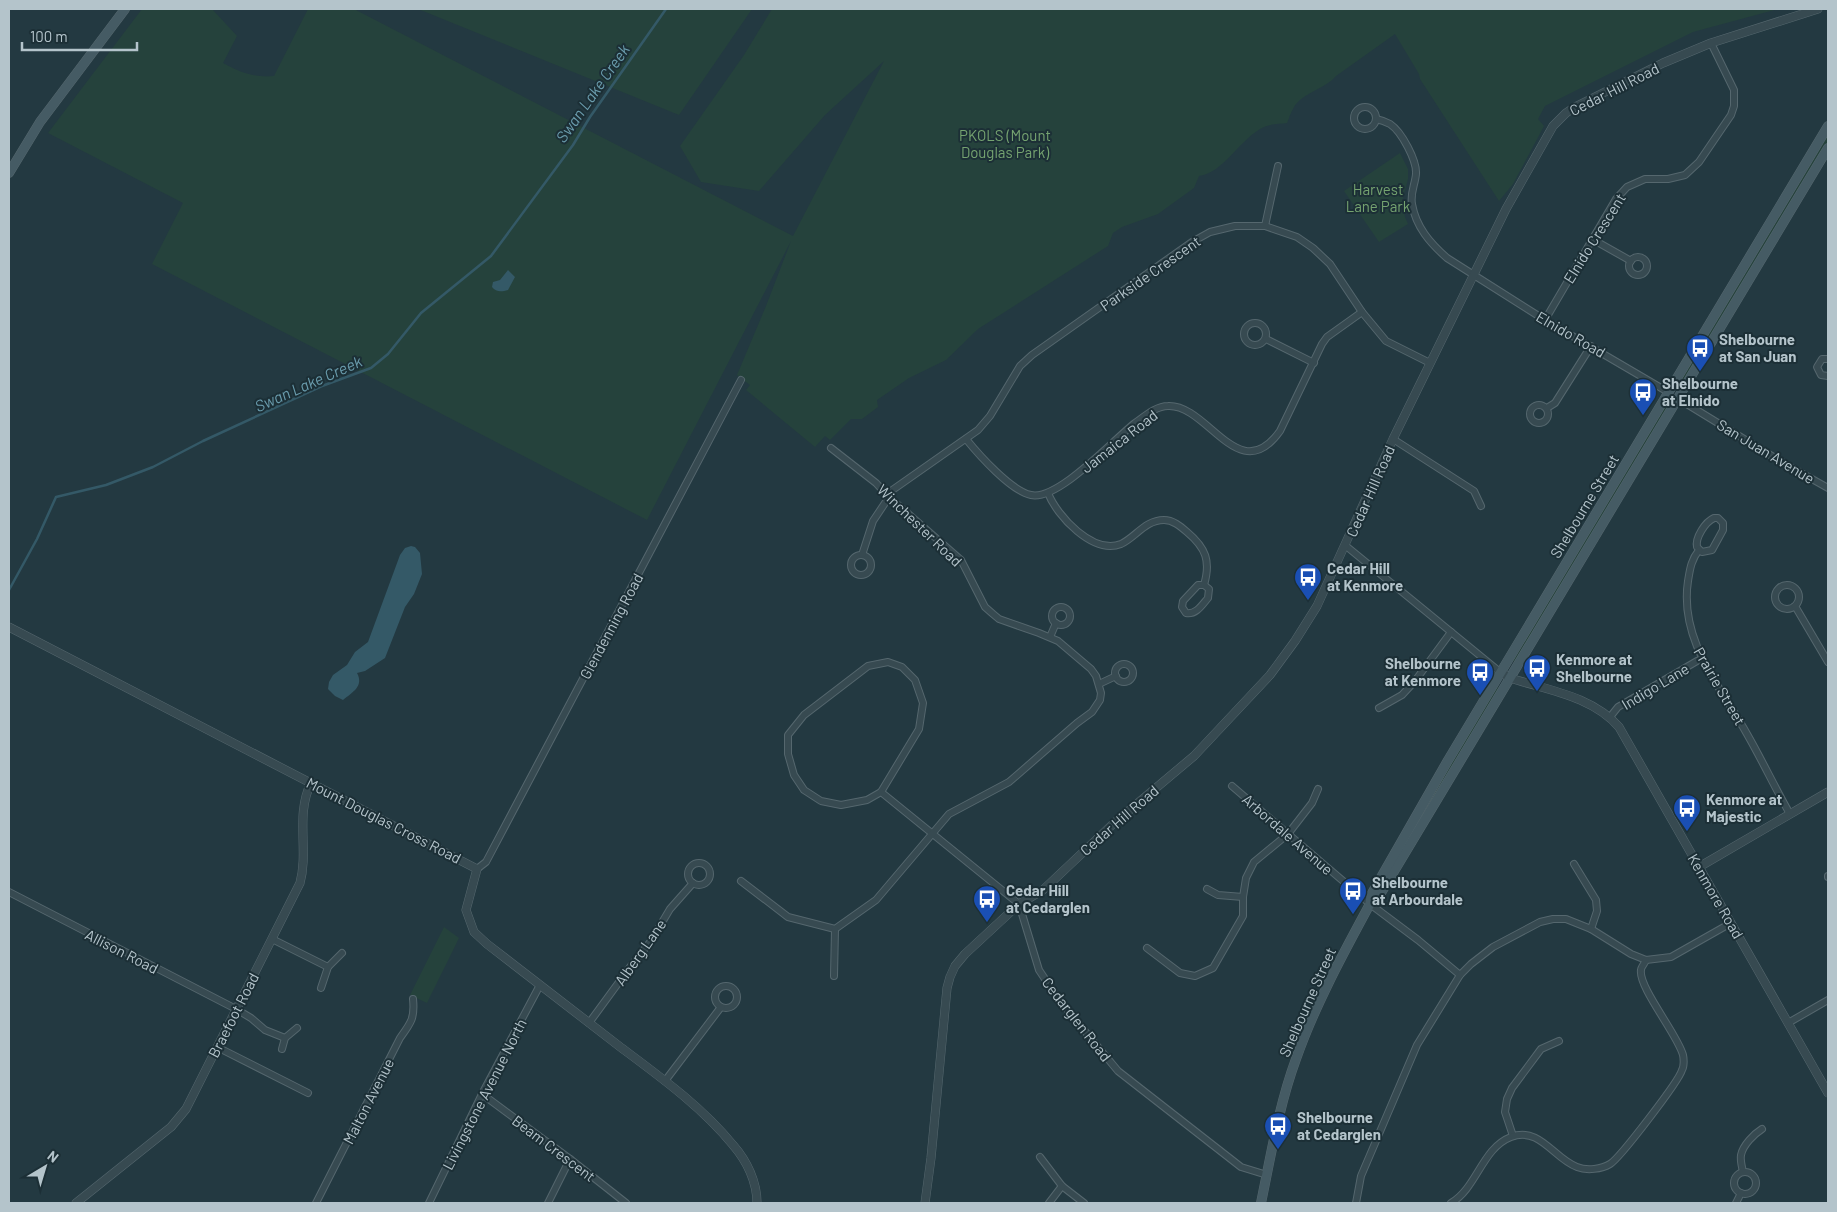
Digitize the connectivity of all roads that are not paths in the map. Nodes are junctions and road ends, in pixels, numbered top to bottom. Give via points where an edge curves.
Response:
1 (125, 9) edge
2 (1818, 9) edge
3 (1711, 43) junction
4 (1376, 119) dead end
5 (1828, 126) edge
6 (1828, 148) edge
7 (1278, 166) dead end
8 (9, 172) edge
9 (1265, 226) junction
10 (1592, 239) junction
11 (1631, 261) dead end
12 (1474, 275) junction
13 (1362, 312) junction
14 (1545, 320) junction
15 (1266, 339) dead end
16 (1591, 346) junction
17 (1828, 357) edge
18 (1314, 363) junction
19 (1430, 363) junction
20 (1828, 376) edge
21 (742, 380) dead end
22 (1668, 392) junction
23 (1678, 398) junction
24 (1547, 408) dead end
25 (966, 439) junction
26 (1393, 439) junction
27 (831, 448) dead end
28 (1828, 488) edge
29 (1048, 493) junction
30 (889, 497) junction
31 (1481, 506) dead end
32 (1346, 546) junction
33 (1699, 550) junction
34 (862, 555) dead end
35 (1204, 585) junction
36 (1796, 606) dead end
37 (1056, 623) dead end
38 (9, 627) edge
39 (1451, 632) junction
40 (1050, 637) junction
41 (1702, 659) junction
42 (1828, 662) edge
43 (1500, 672) junction
44 (1116, 676) dead end
45 (1510, 678) junction
46 (1099, 684) junction
47 (1379, 708) dead end
48 (1610, 717) junction
49 (311, 783) junction
50 (1232, 786) dead end
51 (1318, 789) dead end
52 (880, 792) junction
53 (1828, 792) edge
54 (1790, 814) junction
55 (931, 834) junction
56 (1288, 834) junction
57 (1574, 864) dead end
58 (1699, 867) junction
59 (477, 869) junction
60 (741, 881) dead end
61 (693, 883) dead end
62 (1207, 889) dead end
63 (9, 892) edge
64 (1244, 897) junction
65 (1019, 904) junction
66 (1370, 904) junction
67 (1731, 923) junction
68 (835, 929) junction
69 (1591, 929) junction
70 (272, 939) junction
71 (1147, 948) dead end
72 (342, 953) dead end
73 (1646, 960) junction
74 (328, 966) junction
75 (1460, 975) junction
76 (834, 976) dead end
77 (540, 985) junction
78 (321, 988) dead end
79 (412, 999) dead end
80 (1828, 1000) edge
81 (721, 1007) dead end
82 (236, 1009) junction
83 (589, 1023) junction
84 (1788, 1023) junction
85 (297, 1028) dead end
86 (285, 1038) junction
87 (1559, 1041) dead end
88 (217, 1047) junction
89 (282, 1049) dead end
90 (664, 1080) junction
91 (308, 1093) dead end
92 (1828, 1093) edge
93 (482, 1094) junction
94 (1762, 1129) dead end
95 (1513, 1136) junction
96 (1040, 1157) dead end
97 (570, 1159) junction
98 (1743, 1172) junction
99 (1267, 1175) junction
100 (1062, 1186) junction
101 (1741, 1193) junction
102 (76, 1203) edge
103 (316, 1203) edge
104 (429, 1203) edge
105 (548, 1203) edge
106 (626, 1203) edge
107 (757, 1203) edge
108 (925, 1203) edge
109 (1049, 1203) edge
110 (1084, 1203) edge
111 (1262, 1203) edge
112 (1356, 1203) edge
113 (1451, 1203) edge
114 (1736, 1203) edge

1 - 8 main road via 40,122
2 - 3 street, Cedar Hill Road
3 - 10 street, Elnido Crescent via 1734,90 1731,115 1699,162 1685,175 1644,179 1622,191
3 - 12 street, Cedar Hill Road via 1575,107 1559,120 1506,208
4 - 12 street, Elnido Road via 1396,129 1416,165 1411,203 1424,234 1447,258
5 - 22 main road, Shelbourne Street
6 - 23 main road, Shelbourne Street
7 - 9 street
9 - 13 street, Parkside Crescent via 1297,237 1313,248 1330,264
9 - 25 street, Parkside Crescent via 1235,226 1210,232 1067,330 1020,366 990,416
10 - 11 street
10 - 14 street, Elnido Crescent
12 - 14 street, Elnido Road
12 - 19 street, Cedar Hill Road
13 - 18 street, Jamaica Road via 1327,337
13 - 19 street, Parkside Crescent via 1386,341
14 - 16 street, Elnido Road
15 - 18 street
16 - 22 street, Elnido Road
16 - 24 street via 1555,403
17 - 20 street via 1819,361 1817,367 1821,375
18 - 29 street, Jamaica Road via 1280,431 1265,446 1243,450 1232,446 1196,416 1168,406 1148,414 1064,485
19 - 26 street, Cedar Hill Road
21 - 59 street, Glendenning Road via 486,862
22 - 23 main road
22 - 43 main road, Shelbourne Street
23 - 28 street, San Juan Avenue
23 - 45 main road, Shelbourne Street
25 - 29 street via 981,458 1021,491 1031,495
25 - 30 street, Parkside Crescent via 891,491
26 - 31 street via 1474,491
26 - 32 street, Cedar Hill Road
27 - 30 street, Winchester Road
29 - 35 street via 1057,512 1081,534 1098,543 1120,544 1154,522 1164,520 1180,526 1202,546 1208,566
30 - 34 street, Parkside Crescent via 873,521
30 - 40 street, Winchester Road via 961,560 985,607 993,614
32 - 39 street, Kenmore Road
32 - 65 street, Cedar Hill Road via 1317,606 1264,681 1194,756 1113,824 1042,890
33 - 33 street, Prairie Street via 1712,550 1724,527 1721,520 1714,518 1708,522 1696,544
33 - 41 street, Prairie Street via 1691,563 1686,609
35 - 35 street via 1196,586 1183,601 1186,613 1196,612 1208,598 1210,592
36 - 42 street
37 - 40 street
38 - 49 street, Mount Douglas Cross Road
39 - 43 street, Kenmore Road
39 - 47 street via 1402,695
40 - 46 street, Winchester Road via 1091,669
41 - 48 street, Indigo Lane via 1618,707
41 - 54 street, Prairie Street
43 - 45 street, Kenmore Road
43 - 66 main road, Shelbourne Street via 1371,895
44 - 46 street
45 - 48 street, Kenmore Road via 1577,699
45 - 66 main road, Shelbourne Street via 1377,900
46 - 55 street via 1100,700 1092,712 1009,782 949,814
48 - 58 street, Kenmore Road via 1626,737
49 - 59 street, Mount Douglas Cross Road
49 - 70 street, Braefoot Road via 302,811 302,875
50 - 56 street, Arbordale Avenue
51 - 56 street via 1312,803
52 - 52 street via 919,729 923,703 915,680 902,668 888,662 868,666 804,715 788,735 788,754 794,775 804,790 821,801 841,805 866,800
52 - 55 street
53 - 54 street
54 - 58 street
55 - 65 street
55 - 68 street via 876,900
56 - 64 street via 1254,862 1246,878
56 - 66 street, Arbordale Avenue
57 - 69 street via 1596,900 1597,911
58 - 67 street, Kenmore Road
59 - 77 street, Mount Douglas Cross Road via 466,910 474,932
60 - 68 street via 788,917
61 - 83 street, Alberg Lane via 670,909 651,941
62 - 64 street via 1218,895
63 - 82 street, Allison Road
64 - 71 street via 1243,916 1213,968 1195,976 1180,973
65 - 99 street, Cedarglen Road via 1039,970 1059,1000 1118,1071 1241,1167
65 - 108 street, Cedar Hill Road via 965,954 950,977 942,1025
66 - 75 street, Arbordale Avenue
66 - 99 main road, Shelbourne Street via 1324,993 1295,1060
67 - 73 street via 1671,957
67 - 84 street, Kenmore Road
68 - 76 street
69 - 73 street
69 - 75 street via 1566,919 1540,922 1493,947
70 - 74 street
70 - 82 street, Braefoot Road
72 - 74 street
73 - 95 street via 1641,970 1646,988 1683,1056 1683,1069 1675,1084 1610,1164 1594,1169 1577,1167 1534,1137 1525,1134
74 - 78 street
75 - 112 street via 1417,1045 1361,1176
77 - 83 street, Mount Douglas Cross Road
77 - 93 street, Livingstone Avenue North
79 - 103 street, Malton Avenue via 414,1012 411,1022
80 - 84 street
81 - 90 street
82 - 86 street, Allison Road via 265,1030
82 - 88 street, Braefoot Road
83 - 90 street, Mount Douglas Cross Road
84 - 92 street, Kenmore Road
85 - 86 street
86 - 89 street
87 - 95 street via 1541,1049 1512,1088 1505,1112
88 - 91 street
88 - 102 street, Braefoot Road via 177,1121
90 - 107 street, Mount Douglas Cross Road via 734,1145 749,1168
93 - 97 street, Beam Crescent
93 - 104 street, Livingstone Avenue North
94 - 98 street via 1754,1134 1742,1152
95 - 113 street via 1495,1147 1464,1192
96 - 100 street
97 - 105 street
97 - 106 street, Beam Crescent
98 - 101 street via 1734,1182
98 - 101 street via 1753,1174 1756,1184 1751,1192
99 - 111 main road, Shelbourne Street
100 - 109 street
100 - 110 street
101 - 114 street

